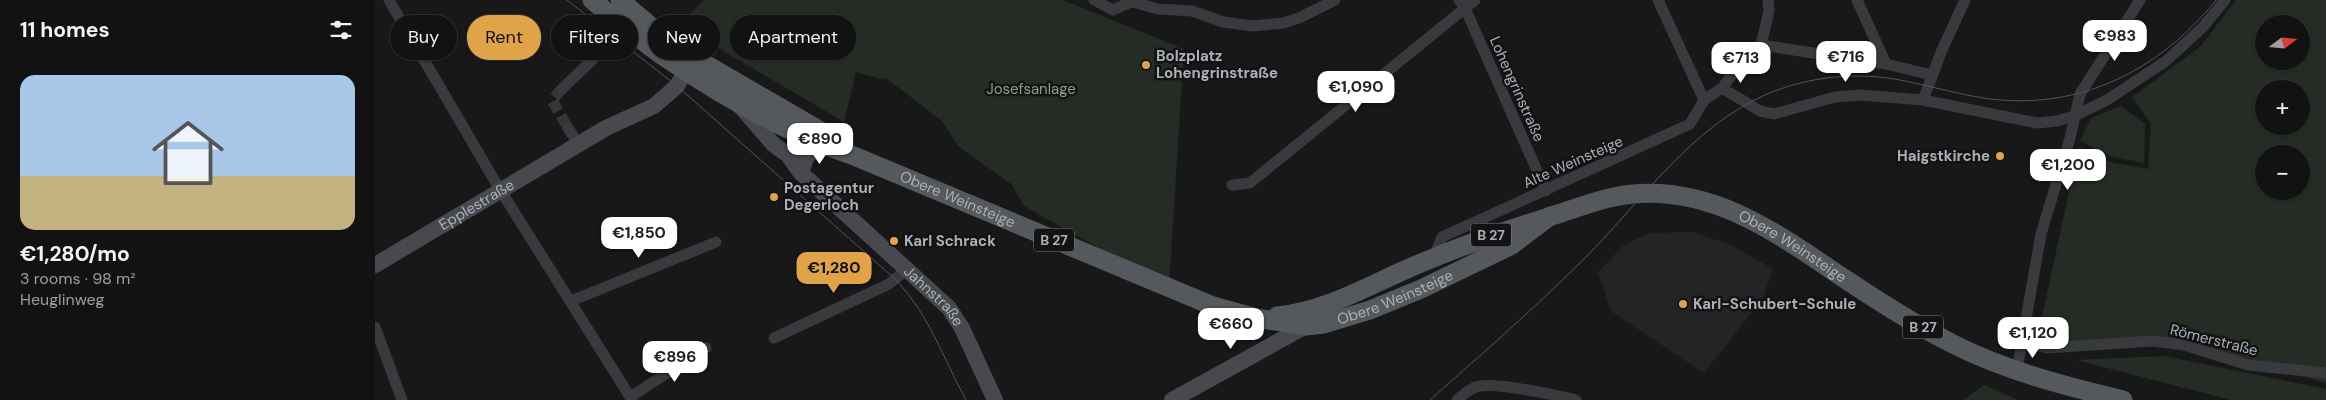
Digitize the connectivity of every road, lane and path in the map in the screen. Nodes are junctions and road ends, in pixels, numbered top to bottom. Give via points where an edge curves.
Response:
1 (389, 0) edge
2 (592, 0) edge
3 (620, 0) edge
4 (1094, 0) edge
5 (1335, 0) edge
6 (1475, 0) edge
7 (1658, 0) edge
8 (1768, 0) edge
9 (1857, 0) edge
10 (1965, 0) edge
11 (2140, 0) edge
12 (2225, 0) edge
13 (1129, 1) edge
14 (1462, 4) edge
15 (1194, 5) edge
16 (1761, 45) junction
17 (592, 60) edge
18 (690, 64) junction
19 (1886, 64) junction
20 (1932, 75) junction
21 (1722, 88) junction
22 (562, 89) tunnel mouth
23 (764, 99) junction
24 (1704, 100) junction
25 (1923, 100) junction
26 (736, 101) junction
27 (2074, 116) junction
28 (776, 124) junction
29 (569, 128) tunnel mouth
30 (578, 144) junction
31 (819, 144) junction
32 (788, 155) junction
33 (855, 156) junction
34 (801, 173) junction
35 (1232, 185) dead end
36 (1546, 190) junction
37 (501, 191) junction
38 (1549, 216) junction
39 (716, 242) dead end
40 (1434, 257) junction
41 (375, 265) edge
42 (907, 269) junction
43 (1351, 294) junction
44 (571, 301) junction
45 (1256, 318) junction
46 (1307, 326) junction
47 (375, 327) edge
48 (774, 338) dead end
49 (2036, 345) dead end
50 (706, 348) dead end
51 (2017, 370) junction
52 (2326, 373) edge
53 (631, 398) edge
54 (402, 400) edge
55 (995, 400) edge
56 (1172, 400) edge
57 (1457, 400) edge
58 (1576, 400) edge
59 (2123, 400) edge

1 - 37 street
2 - 18 main road, B 27 via 663,56
3 - 18 main road, B 27
4 - 13 street via 1113,10
5 - 15 street via 1299,18 1253,26 1223,22
6 - 14 street
7 - 24 street
8 - 16 street via 1769,11
9 - 19 street
10 - 20 street
11 - 27 street via 2080,94
12 - 27 street via 2203,27 2166,61 2107,100
13 - 15 street via 1158,9
14 - 35 street via 1250,182
14 - 36 street, Lohengrinstraße
16 - 19 street
16 - 21 street, Alte Weinsteige
17 - 22 street
18 - 23 main road, B 27
18 - 26 main road, B 27
18 - 30 street, Epplestraße via 677,86 654,106
19 - 20 street
20 - 25 street
21 - 24 street, Alte Weinsteige
21 - 25 street via 1761,111 1775,114 1835,98 1861,95
23 - 28 street, Jahnstraße
23 - 33 main road, B 27 via 819,130
24 - 36 street, Alte Weinsteige via 1690,124
25 - 27 street via 2037,123
26 - 28 main road, B 27
26 - 32 street, Jahnstraße via 774,145
27 - 51 street via 2041,234
28 - 31 main road, B 27
28 - 32 street, Jahnstraße
29 - 30 street
30 - 37 street, Epplestraße
31 - 33 main road, B 27
31 - 34 street via 806,158
32 - 34 street, Jahnstraße
33 - 45 main road, Obere Weinsteige / B 27 via 1213,306
34 - 42 street, Jahnstraße
36 - 40 street, Alte Weinsteige via 1442,237
37 - 41 street, Epplestraße
37 - 44 street
38 - 40 main road, Obere Weinsteige / B 27
38 - 46 main road, Obere Weinsteige / B 27 via 1511,245 1421,289 1370,310
38 - 51 main road, Obere Weinsteige / B 27 via 1608,197 1632,194 1685,196 1713,203 1772,230 1954,345
39 - 44 street
40 - 43 main road, Obere Weinsteige / B 27
42 - 48 street via 889,284
42 - 55 street, Jahnstraße via 949,308 962,328
43 - 45 main road, Obere Weinsteige / B 27 via 1296,314
43 - 46 main road via 1342,304
44 - 53 street
45 - 46 main road, Obere Weinsteige / B 27
46 - 56 street
47 - 54 street
49 - 52 street, Römerstraße via 2047,348 2153,341 2184,346 2248,365
50 - 53 street
51 - 59 main road, B 27
57 - 58 street via 1479,386

